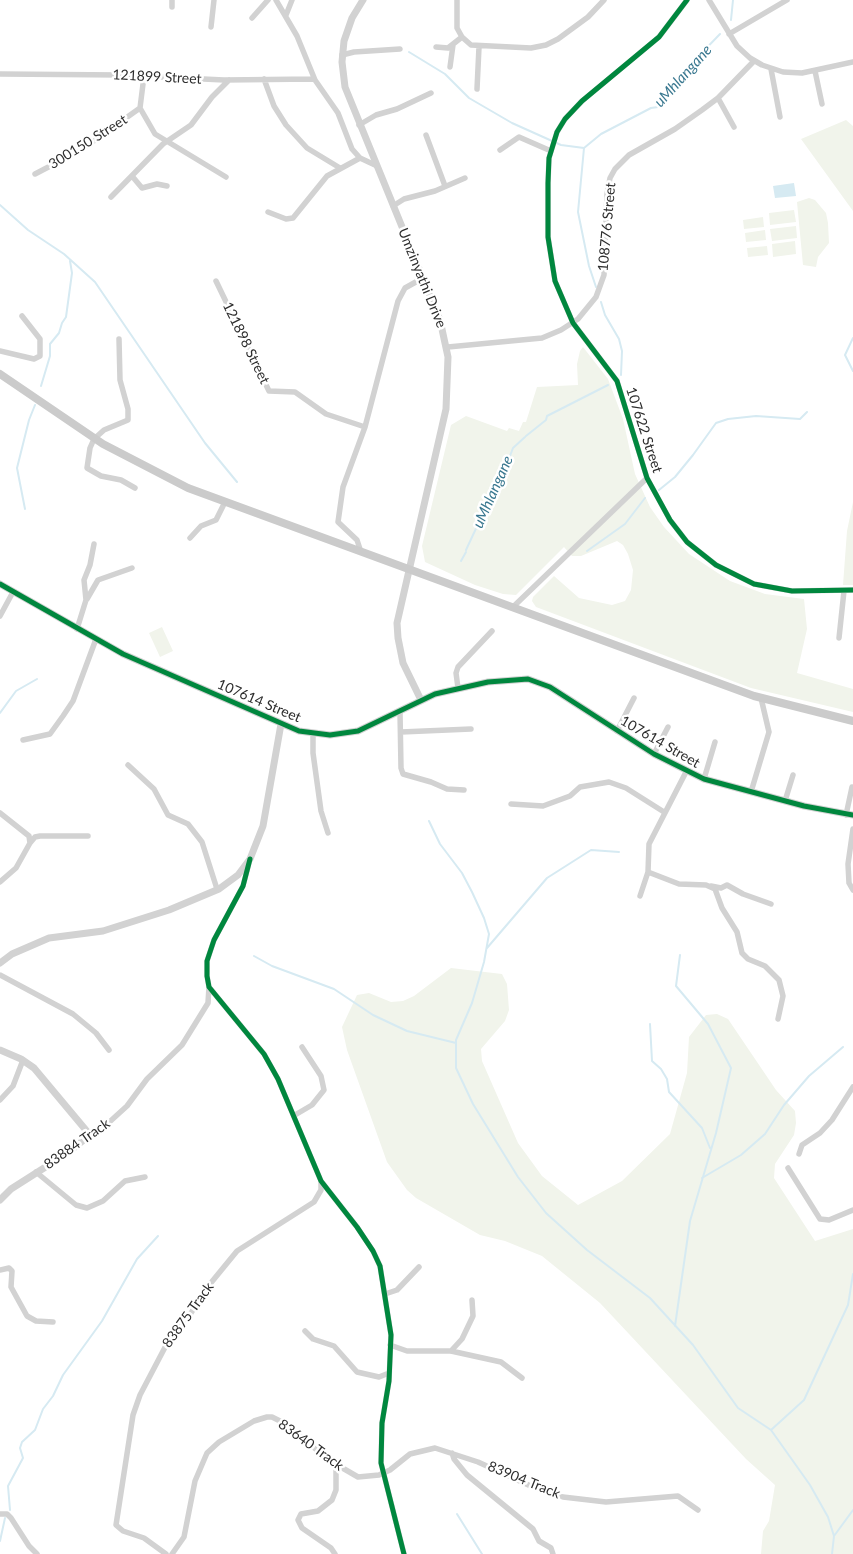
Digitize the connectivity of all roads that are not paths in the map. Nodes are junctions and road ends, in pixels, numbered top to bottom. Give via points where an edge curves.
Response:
1 (172, 0) edge
2 (214, 0) edge
3 (268, 0) edge
4 (276, 0) edge
5 (292, 0) edge
6 (363, 0) edge
7 (457, 0) edge
8 (604, 0) edge
9 (686, 0) edge
10 (709, 0) edge
11 (786, 0) edge
12 (172, 7) dead end
13 (286, 15) junction
14 (252, 18) dead end
15 (211, 27) dead end
16 (729, 34) junction
17 (462, 37) junction
18 (454, 45) junction
19 (436, 47) dead end
20 (479, 47) junction
21 (400, 49) dead end
22 (342, 54) junction
23 (754, 61) junction
24 (853, 62) edge
25 (450, 67) dead end
26 (770, 69) junction
27 (815, 71) junction
28 (0, 74) edge
29 (144, 76) junction
30 (264, 78) junction
31 (314, 79) junction
32 (229, 80) junction
33 (477, 89) dead end
34 (431, 93) dead end
35 (718, 98) junction
36 (822, 104) dead end
37 (140, 108) junction
38 (780, 117) dead end
39 (359, 125) junction
40 (734, 127) dead end
41 (426, 134) dead end
42 (167, 141) junction
43 (552, 148) junction
44 (500, 150) dead end
45 (360, 158) junction
46 (375, 165) junction
47 (340, 168) junction
48 (35, 174) dead end
49 (132, 176) junction
50 (226, 177) dead end
51 (465, 178) dead end
52 (167, 186) dead end
53 (445, 186) junction
54 (112, 197) dead end
55 (393, 206) junction
56 (268, 212) dead end
57 (422, 278) junction
58 (216, 281) dead end
59 (22, 316) dead end
60 (573, 324) junction
61 (119, 339) dead end
62 (448, 347) junction
63 (0, 350) edge
64 (0, 374) edge
65 (365, 428) junction
66 (94, 439) junction
67 (647, 478) junction
68 (136, 488) dead end
69 (225, 502) junction
70 (190, 538) dead end
71 (94, 544) dead end
72 (361, 552) junction
73 (132, 568) dead end
74 (408, 568) junction
75 (0, 584) edge
76 (853, 590) edge
77 (844, 591) junction
78 (13, 592) junction
79 (86, 600) junction
80 (514, 606) junction
81 (0, 616) edge
82 (76, 629) junction
83 (492, 631) dead end
84 (838, 638) dead end
85 (96, 639) junction
86 (458, 688) junction
87 (634, 698) dead end
88 (761, 698) junction
89 (421, 700) junction
90 (400, 712) junction
91 (853, 721) edge
92 (281, 724) junction
93 (668, 727) dead end
94 (472, 729) dead end
95 (617, 731) junction
96 (401, 732) junction
97 (313, 734) junction
98 (23, 740) dead end
99 (716, 742) dead end
100 (654, 754) junction
101 (128, 766) dead end
102 (686, 772) junction
103 (793, 775) dead end
104 (704, 779) junction
105 (852, 787) edge
106 (464, 790) dead end
107 (751, 792) junction
108 (785, 801) junction
109 (511, 804) dead end
110 (664, 812) junction
111 (0, 813) edge
112 (850, 815) edge
113 (853, 829) edge
114 (328, 833) dead end
115 (88, 836) dead end
116 (30, 843) junction
117 (250, 859) junction
118 (648, 872) junction
119 (0, 882) edge
120 (710, 886) junction
121 (217, 889) junction
122 (853, 890) edge
123 (640, 896) dead end
124 (771, 904) dead end
125 (0, 963) edge
126 (0, 975) edge
127 (209, 987) junction
128 (778, 1019) dead end
129 (302, 1047) dead end
130 (0, 1050) edge
131 (108, 1050) dead end
132 (23, 1060) junction
133 (853, 1088) edge
134 (0, 1100) edge
135 (295, 1116) junction
136 (90, 1135) junction
137 (799, 1154) dead end
138 (788, 1168) dead end
139 (36, 1172) junction
140 (145, 1177) dead end
141 (321, 1181) junction
142 (0, 1200) edge
143 (853, 1210) edge
144 (420, 1267) dead end
145 (0, 1270) edge
146 (385, 1294) junction
147 (472, 1300) dead end
148 (53, 1322) dead end
149 (305, 1331) dead end
150 (390, 1345) junction
151 (452, 1351) junction
152 (389, 1373) junction
153 (522, 1378) dead end
154 (452, 1453) junction
155 (336, 1465) junction
156 (383, 1473) junction
157 (698, 1510) dead end
158 (0, 1514) edge
159 (37, 1554) edge
160 (166, 1554) edge
161 (172, 1554) edge
162 (335, 1554) edge
163 (404, 1554) edge
164 (553, 1554) edge

1 - 12 street
2 - 15 street
3 - 14 street
4 - 13 street
5 - 13 street
6 - 22 street, Umzinyathi Drive via 347,30
7 - 17 street via 456,22
8 - 20 street via 582,22 546,45 531,48
9 - 43 street, 107622 Street via 667,29 652,44 570,113 556,132
10 - 16 street
11 - 16 street
13 - 31 street via 298,36
16 - 23 street via 740,50
17 - 18 street
17 - 20 street
18 - 19 street
18 - 25 street
20 - 33 street
21 - 22 street
22 - 39 street, Umzinyathi Drive via 345,87
23 - 26 street
23 - 35 street, 108776 Street
24 - 27 street
26 - 27 street via 789,73
26 - 38 street
27 - 36 street
28 - 29 street, 121899 Street
29 - 32 street, 121899 Street
29 - 37 street
30 - 31 street, 121899 Street
30 - 32 street, 121899 Street
30 - 47 street via 274,106 286,125 307,148
31 - 45 street via 335,108 350,145
32 - 42 street via 191,125
34 - 39 street
35 - 40 street
35 - 60 street, 108776 Street via 675,129 629,155 615,169 607,194 604,276 591,304
37 - 42 street via 155,134
37 - 48 street, 300150 Street via 81,150
39 - 46 street, Umzinyathi Drive
41 - 53 street
42 - 49 street
42 - 50 street
43 - 44 street via 519,137
43 - 60 street, 107622 Street via 548,184 549,249 555,281
45 - 46 street
45 - 47 street
46 - 55 street, Umzinyathi Drive
47 - 56 street via 324,179 293,218 286,219
49 - 52 street via 142,188 157,184
49 - 54 street
51 - 53 street
53 - 55 street via 404,199
55 - 57 street, Umzinyathi Drive
57 - 62 street, Umzinyathi Drive
57 - 65 street via 405,288 398,301
58 - 65 street, 121898 Street via 268,390 295,392 326,414
59 - 63 street via 40,339 40,356 34,359
60 - 62 street, 108776 Street via 542,338
60 - 67 street, 107622 Street via 617,381
61 - 66 street via 120,380 128,420 104,430
62 - 74 street, Umzinyathi Drive via 446,409
64 - 66 main road
65 - 72 street via 346,476 338,520 357,540
66 - 68 street via 89,451 88,469
66 - 69 main road via 188,488
67 - 77 street, 107622 Street via 677,530 696,551 726,572 776,590
67 - 80 street
69 - 70 street via 216,520 202,526
69 - 72 main road
71 - 79 street via 84,580
72 - 74 main road
73 - 79 street via 98,580
74 - 80 main road
74 - 89 street, Umzinyathi Drive via 398,613 398,638 404,663
75 - 78 street, 107614 Street
76 - 77 street, 107622 Street
77 - 84 street
78 - 81 street
78 - 82 street, 107614 Street
79 - 82 street
80 - 88 main road
82 - 85 street, 107614 Street
83 - 86 street via 458,667
85 - 92 street, 107614 Street
85 - 98 street via 73,700 50,734
86 - 89 street, 107614 Street
86 - 95 street, 107614 Street via 506,679 535,680
87 - 95 street, 107614 Street
88 - 91 main road
88 - 107 street via 769,732
89 - 90 street, 107614 Street
90 - 96 street
90 - 97 street, 107614 Street via 358,731
92 - 97 street, 107614 Street
92 - 117 street via 263,826
93 - 100 street, 107614 Street
94 - 96 street
95 - 100 street, 107614 Street
96 - 106 street via 400,768 403,774 447,789
97 - 114 street via 320,811
99 - 104 street, 107614 Street
100 - 102 street, 107614 Street
101 - 121 street via 154,789 168,815 188,824 202,842
102 - 104 street, 107614 Street
102 - 110 street
103 - 108 street
104 - 107 street, 107614 Street
105 - 112 street, 107614 Street
107 - 108 street, 107614 Street
108 - 112 street, 107614 Street
109 - 110 street via 543,806 570,796 580,787 609,782 626,788
110 - 118 street via 649,844
111 - 116 street via 28,836
113 - 122 street via 848,864 849,883
115 - 116 street via 40,836
116 - 119 street via 16,868
117 - 121 street via 238,875
117 - 127 street, 83884 Track via 247,875 209,953 206,968
118 - 120 street via 679,884
118 - 123 street
120 - 124 street via 721,888 726,885
120 - 128 street via 715,889 737,932 742,953 765,966 779,980 783,996
121 - 125 street via 134,923 103,931 48,938
126 - 131 street via 72,1014 96,1033
127 - 135 street via 264,1054
127 - 136 street, 83884 Track via 208,1003 182,1045 147,1079 127,1106
129 - 135 street via 321,1076 324,1090 312,1105
130 - 132 street
132 - 134 street via 13,1086
132 - 136 street via 53,1088
133 - 137 street via 832,1120 802,1146
135 - 141 street
136 - 139 street, 83884 Track
138 - 143 street via 820,1219 828,1220
139 - 140 street, 83884 Track via 76,1205 87,1208 102,1201 125,1181
139 - 142 street
141 - 146 street via 373,1251 380,1266
141 - 160 street, 83875 Track via 321,1190 314,1202 247,1243 234,1255 172,1334 140,1395 133,1415 116,1525 144,1538
144 - 146 street via 397,1290
145 - 148 street via 9,1268 12,1271 11,1287 26,1316 36,1321
146 - 150 street
147 - 151 street via 473,1316
149 - 152 street via 313,1339 334,1346 357,1372 379,1377
150 - 151 street via 407,1351
150 - 152 street
151 - 153 street via 504,1362
152 - 156 street via 380,1444
154 - 156 street, 83904 Track via 435,1448 419,1451
154 - 157 street, 83904 Track via 563,1497 606,1502 678,1496
154 - 164 street via 467,1475 533,1529
155 - 156 street, 83640 Track via 358,1477 368,1478
155 - 161 street, 83640 Track via 288,1425 272,1417 254,1421 207,1453 195,1481 184,1537
155 - 162 street via 336,1490 332,1500 318,1511 301,1514 298,1520 302,1528
156 - 163 street
158 - 159 street via 11,1518

